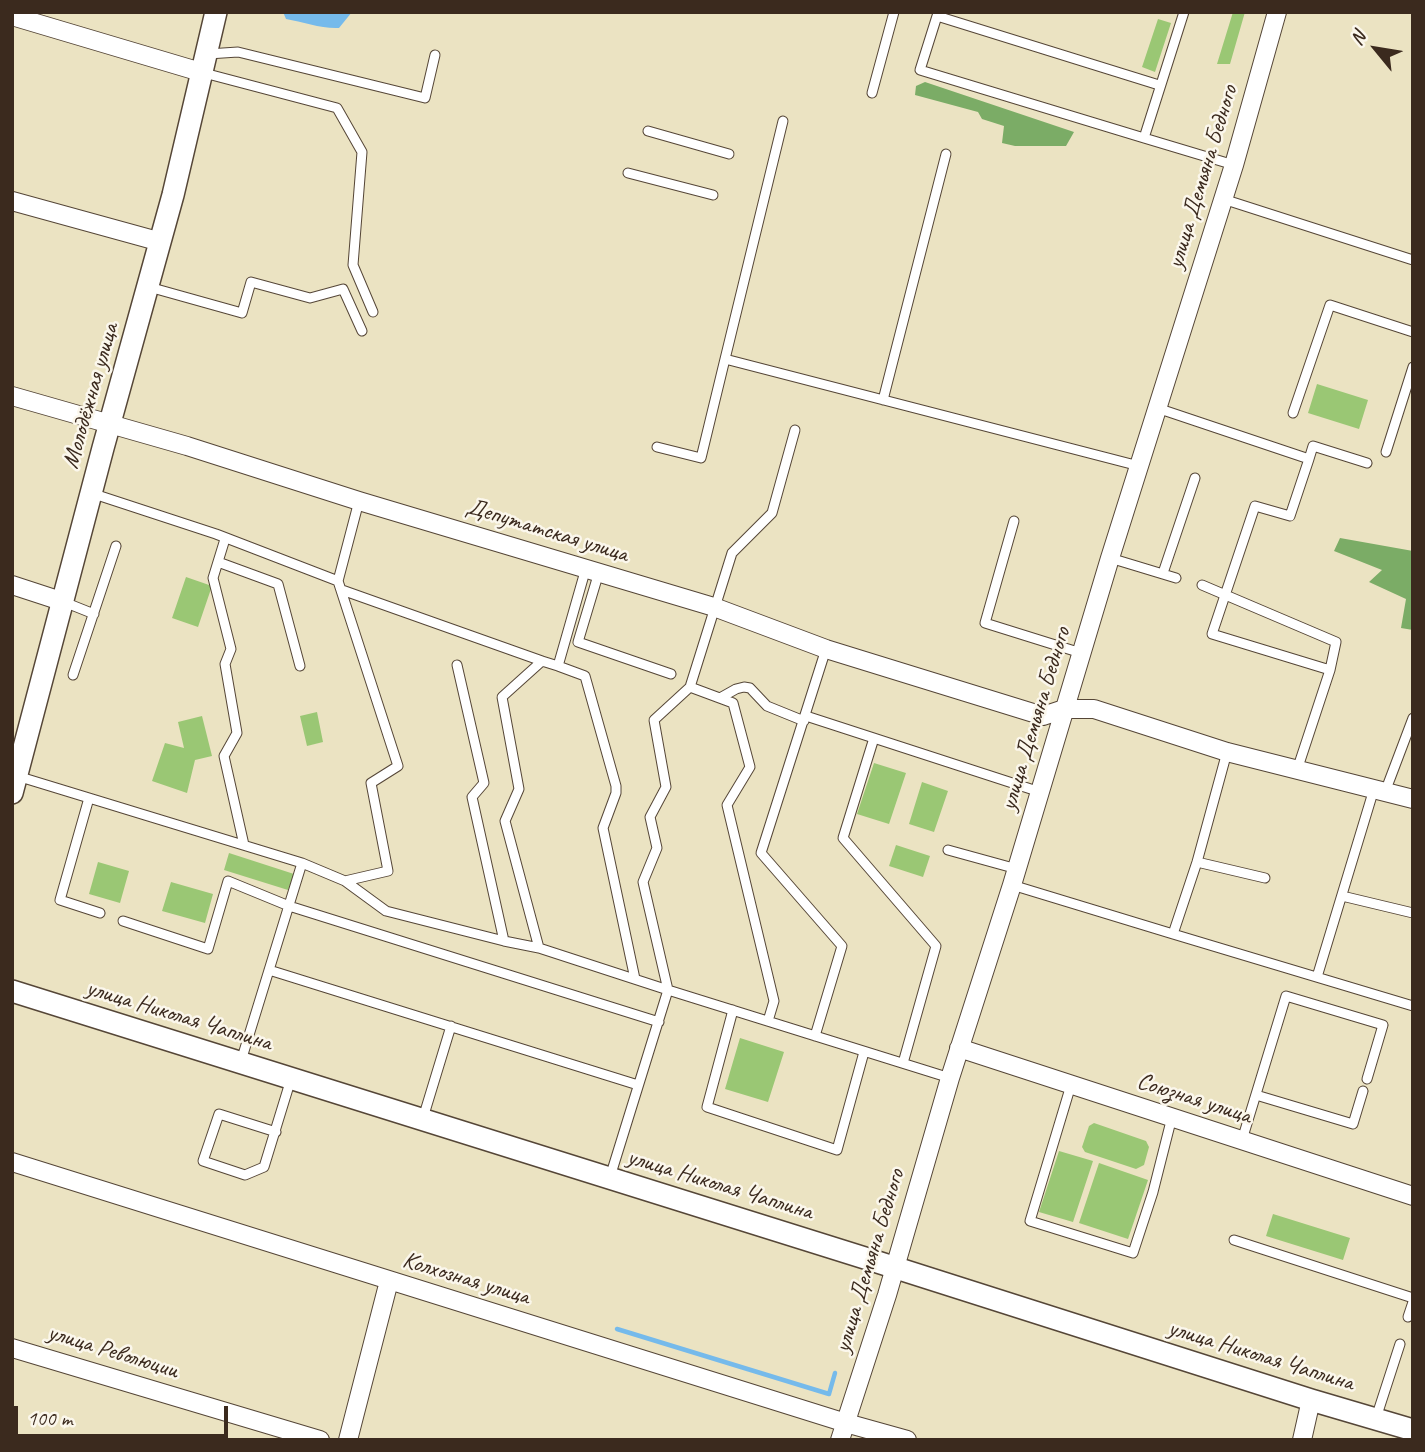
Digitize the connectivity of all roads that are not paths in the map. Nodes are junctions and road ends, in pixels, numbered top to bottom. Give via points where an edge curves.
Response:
1 (216, 12) edge
2 (894, 12) edge
3 (1184, 12) edge
4 (1277, 12) edge
5 (12, 16) edge
6 (435, 55) dead end
7 (206, 64) junction
8 (1159, 85) junction
9 (872, 93) dead end
10 (783, 121) dead end
11 (648, 131) dead end
12 (1144, 138) junction
13 (729, 154) dead end
14 (947, 154) dead end
15 (1234, 165) junction
16 (628, 173) dead end
17 (713, 195) dead end
18 (1223, 199) junction
19 (12, 201) edge
20 (161, 242) junction
21 (1413, 260) edge
22 (149, 286) junction
23 (373, 312) dead end
24 (362, 331) dead end
25 (1413, 332) edge
26 (725, 359) junction
27 (1413, 366) edge
28 (12, 396) edge
29 (883, 400) junction
30 (1157, 408) junction
31 (1293, 413) dead end
32 (110, 424) junction
33 (795, 430) dead end
34 (657, 447) dead end
35 (1386, 452) dead end
36 (1309, 460) junction
37 (1367, 463) dead end
38 (1139, 466) junction
39 (1195, 478) dead end
40 (92, 493) junction
41 (359, 500) junction
42 (1014, 521) dead end
43 (225, 539) junction
44 (116, 546) dead end
45 (1110, 558) junction
46 (218, 562) junction
47 (592, 570) junction
48 (1163, 573) junction
49 (1176, 578) dead end
50 (12, 585) edge
51 (340, 585) junction
52 (1202, 585) dead end
53 (1224, 594) junction
54 (64, 602) junction
55 (714, 607) junction
56 (94, 614) junction
57 (826, 649) junction
58 (1081, 653) junction
59 (542, 661) junction
60 (457, 665) dead end
61 (300, 666) dead end
62 (558, 666) junction
63 (1330, 670) junction
64 (671, 674) dead end
65 (73, 675) dead end
66 (690, 687) junction
67 (720, 698) junction
68 (1064, 709) junction
69 (805, 718) junction
70 (1413, 718) edge
71 (874, 738) junction
72 (1227, 752) junction
73 (1297, 770) junction
74 (14, 781) edge
75 (1379, 791) junction
76 (1040, 792) junction
77 (89, 798) junction
78 (1413, 799) edge
79 (244, 845) junction
80 (948, 850) dead end
81 (1197, 862) junction
82 (302, 863) junction
83 (1015, 877) junction
84 (1265, 878) dead end
85 (345, 881) junction
86 (1342, 896) junction
87 (289, 906) junction
88 (1413, 912) edge
89 (100, 913) dead end
90 (123, 921) dead end
91 (1173, 934) junction
92 (505, 941) junction
93 (539, 948) junction
94 (270, 970) junction
95 (1317, 978) junction
96 (635, 979) junction
97 (668, 990) junction
98 (12, 991) edge
99 (1413, 1006) edge
100 (733, 1010) junction
101 (768, 1021) junction
102 (659, 1022) junction
103 (451, 1027) junction
104 (815, 1036) junction
105 (960, 1048) junction
106 (864, 1052) junction
107 (241, 1063) junction
108 (903, 1063) junction
109 (950, 1078) junction
110 (291, 1079) junction
111 (1367, 1079) dead end
112 (638, 1085) junction
113 (1071, 1085) junction
114 (1363, 1091) dead end
115 (1256, 1095) junction
116 (1172, 1117) junction
117 (422, 1120) junction
118 (276, 1132) junction
119 (1242, 1140) junction
120 (12, 1162) edge
121 (610, 1178) junction
122 (1413, 1196) edge
123 (1234, 1240) dead end
124 (895, 1267) junction
125 (389, 1281) junction
126 (1413, 1300) edge
127 (1408, 1317) dead end
128 (1400, 1344) dead end
129 (12, 1348) edge
130 (1311, 1400) junction
131 (1376, 1419) junction
132 (1413, 1430) edge
133 (843, 1431) edge
134 (320, 1440) edge
135 (348, 1440) edge
136 (907, 1440) edge
137 (1302, 1440) edge

1 - 7 street, Молодёжная улица
2 - 9 lane
3 - 8 lane
4 - 15 street, улица Демьяна Бедного
5 - 7 street
6 - 7 lane via 425,98 238,52
7 - 20 street, Молодёжная улица
7 - 23 lane via 337,108 362,152 354,265
8 - 12 lane
8 - 12 lane via 937,16 920,70
10 - 26 lane
11 - 13 lane
12 - 15 lane
14 - 29 lane
15 - 18 street, улица Демьяна Бедного
16 - 17 lane
18 - 21 lane
18 - 30 street, улица Демьяна Бедного
19 - 20 street
20 - 22 street, Молодёжная улица
22 - 24 lane via 242,313 251,282 310,298 343,289
22 - 32 street, Молодёжная улица
25 - 31 lane via 1329,305
26 - 29 lane
26 - 34 lane via 701,458
27 - 35 lane
28 - 32 street, Депутатская улица
29 - 38 lane
30 - 36 lane
30 - 38 street, улица Демьяна Бедного
32 - 40 street, Молодёжная улица
32 - 41 street, Депутатская улица
33 - 55 lane via 772,513 732,553
36 - 37 lane via 1313,446
36 - 53 lane via 1290,516 1255,506
38 - 45 street, улица Демьяна Бедного
39 - 48 lane
40 - 43 lane
40 - 54 street, Молодёжная улица
41 - 47 street, Депутатская улица
41 - 51 lane
42 - 58 lane via 985,623
43 - 46 lane
43 - 51 lane
44 - 56 lane
45 - 48 lane
45 - 58 street, улица Демьяна Бедного
46 - 61 lane via 278,584
46 - 79 lane via 213,578 231,649 225,664 237,733 223,756
47 - 55 street, Депутатская улица
47 - 62 lane
47 - 64 lane via 578,642
48 - 49 lane
50 - 54 street
51 - 59 lane
51 - 85 lane via 398,766 371,783 388,871
52 - 53 lane
53 - 63 lane via 1336,642
53 - 63 lane via 1212,634
54 - 56 lane
54 - 74 street, Молодёжная улица
55 - 57 street, Депутатская улица
55 - 66 lane
56 - 65 lane
57 - 68 street, Депутатская улица via 1043,716
57 - 69 lane
58 - 68 street, улица Демьяна Бедного
59 - 62 lane
59 - 93 lane via 502,697 519,789 505,821
60 - 92 lane via 484,783 472,797
62 - 96 lane via 584,676 616,786 603,828
63 - 73 lane
66 - 67 lane
66 - 97 lane via 654,720 666,787 650,817 657,848 643,882
67 - 69 lane via 750,688 767,706
67 - 101 lane via 733,703 750,766 727,805 774,1001
68 - 72 street, Депутатская улица via 1094,709
68 - 76 street, улица Демьяна Бедного
69 - 71 lane
69 - 104 lane via 761,853 842,946
70 - 75 lane
71 - 76 lane
71 - 108 lane via 843,838 936,946
72 - 73 street, Депутатская улица
72 - 81 lane
73 - 75 street, Депутатская улица
74 - 77 lane
75 - 78 street, Депутатская улица
75 - 86 lane
76 - 83 street, улица Демьяна Бедного
77 - 79 lane
77 - 89 lane via 60,900
79 - 82 lane
80 - 83 lane
81 - 84 lane
81 - 91 lane
82 - 85 lane
82 - 87 lane
83 - 91 lane
83 - 105 street, улица Демьяна Бедного
85 - 92 lane via 386,911
86 - 88 lane
86 - 95 lane
87 - 90 lane via 228,881 208,949
87 - 94 lane
87 - 102 lane
91 - 95 lane
92 - 93 lane
93 - 96 lane
94 - 103 lane
94 - 107 lane
95 - 99 lane
96 - 97 lane
97 - 100 lane
97 - 102 lane
98 - 107 street, улица Николая Чаплина
100 - 101 lane
100 - 106 lane via 706,1107 837,1150
101 - 104 lane
102 - 112 lane
103 - 112 lane
103 - 117 lane
104 - 106 lane
105 - 109 street, улица Демьяна Бедного
105 - 113 street, Союзная улица
106 - 108 lane
107 - 110 street, улица Николая Чаплина
108 - 109 lane
109 - 124 street, улица Демьяна Бедного
110 - 117 street, улица Николая Чаплина
110 - 118 lane
111 - 115 lane via 1383,1025 1286,996
112 - 121 lane
113 - 116 street, Союзная улица
113 - 116 lane via 1030,1221 1133,1253
114 - 115 lane via 1353,1124
115 - 119 lane
116 - 119 street, Союзная улица
117 - 121 street, улица Николая Чаплина
118 - 118 lane via 264,1167 245,1175 203,1161 219,1114
119 - 122 street, Союзная улица
120 - 125 street, Колхозная улица
121 - 124 street, улица Николая Чаплина
123 - 126 lane
124 - 130 street, улица Николая Чаплина
124 - 133 street, улица Демьяна Бедного
125 - 133 street, Колхозная улица
125 - 135 street
126 - 127 lane
128 - 131 lane
129 - 134 street, улица Революции
130 - 131 street, улица Николая Чаплина
130 - 137 street
131 - 132 street, улица Николая Чаплина
133 - 136 street, Колхозная улица

